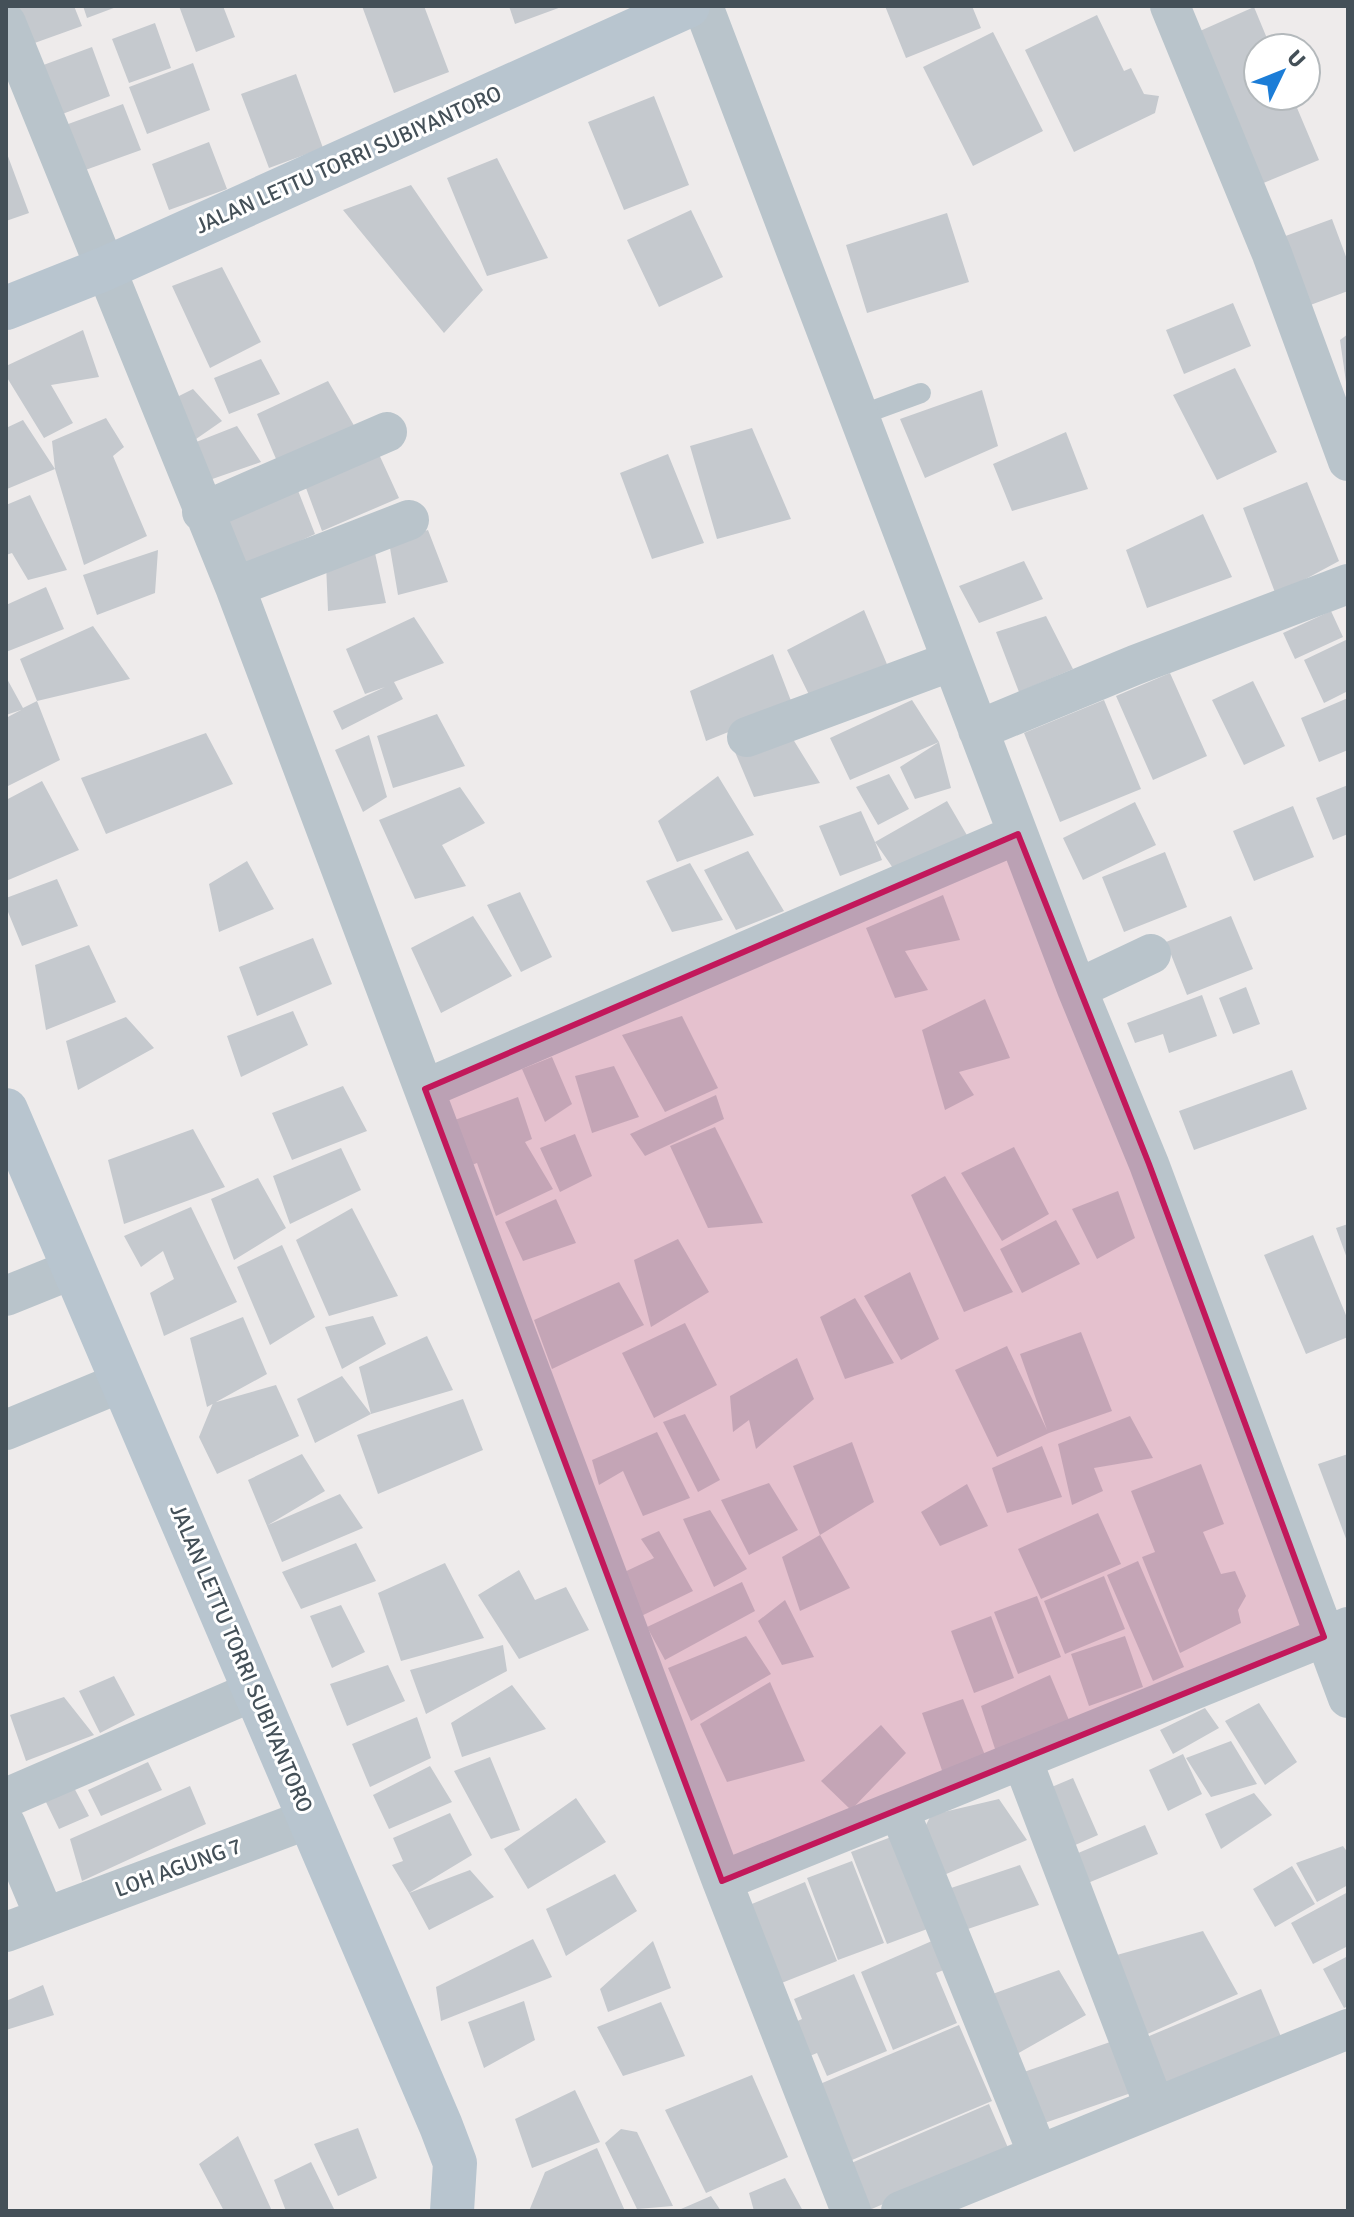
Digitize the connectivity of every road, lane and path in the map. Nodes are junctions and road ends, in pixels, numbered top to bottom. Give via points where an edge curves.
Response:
1 (688, 6) edge
2 (703, 6) edge
3 (1170, 6) edge
4 (6, 23) edge
5 (104, 269) junction
6 (6, 308) edge
7 (921, 393) dead end
8 (858, 416) junction
9 (387, 432) dead end
10 (1348, 461) edge
11 (202, 512) junction
12 (409, 520) dead end
13 (1348, 584) edge
14 (235, 587) junction
15 (952, 661) junction
16 (978, 730) junction
17 (747, 737) dead end
18 (1018, 834) junction
19 (1151, 954) dead end
20 (1077, 989) junction
21 (425, 1089) junction
22 (6, 1110) edge
23 (73, 1269) junction
24 (6, 1296) edge
25 (122, 1382) junction
26 (6, 1430) edge
27 (1336, 1632) edge
28 (256, 1690) junction
29 (1348, 1698) edge
30 (1023, 1762) junction
31 (6, 1798) edge
32 (899, 1810) junction
33 (311, 1818) junction
34 (6, 1825) edge
35 (722, 1881) junction
36 (44, 1915) junction
37 (6, 1932) edge
38 (1348, 2029) edge
39 (1154, 2105) junction
40 (1038, 2154) junction
41 (452, 2211) edge
42 (851, 2211) edge
43 (901, 2211) edge

1 - 5 main road, JALAN LETTU TORRI SUBIYANTORO
2 - 8 street
3 - 10 street via 1272,254
4 - 5 street
5 - 6 main road, JALAN LETTU TORRI SUBIYANTORO
5 - 11 street
7 - 8 lane
8 - 15 street
9 - 11 street
11 - 14 street
12 - 14 street
13 - 16 street
14 - 21 street
15 - 16 street
15 - 17 street
16 - 18 street
18 - 20 street
18 - 21 street
19 - 20 street
20 - 27 street
21 - 35 street
22 - 23 main road, JALAN LETTU TORRI SUBIYANTORO
23 - 24 street
23 - 25 main road, JALAN LETTU TORRI SUBIYANTORO
25 - 26 street
25 - 28 main road, JALAN LETTU TORRI SUBIYANTORO
27 - 29 street
27 - 30 street
28 - 31 street
28 - 33 main road, JALAN LETTU TORRI SUBIYANTORO
30 - 32 street
30 - 39 street
32 - 35 street
32 - 40 street
33 - 36 street, LOH AGUNG 7
33 - 41 main road, JALAN LETTU TORRI SUBIYANTORO via 455,2163
34 - 36 street
35 - 42 street
36 - 37 street, LOH AGUNG 7
38 - 39 street
39 - 40 street
40 - 43 street

